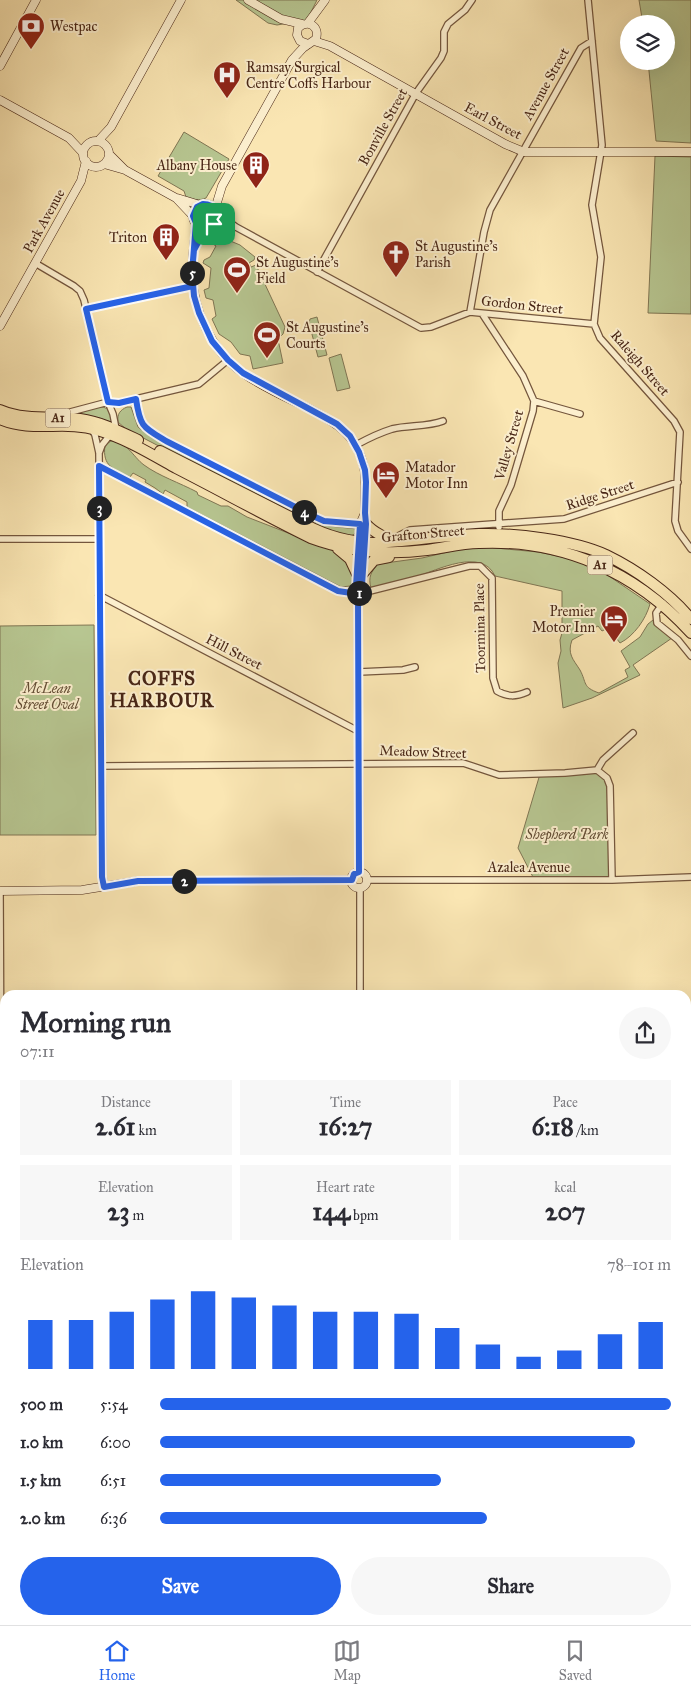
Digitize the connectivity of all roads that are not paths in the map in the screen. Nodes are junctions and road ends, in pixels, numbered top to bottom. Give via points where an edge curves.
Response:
1 (36, 0) edge
2 (181, 0) edge
3 (248, 0) edge
4 (472, 0) edge
5 (588, 0) edge
6 (324, 2) edge
7 (281, 18) junction
8 (305, 24) junction
9 (317, 31) junction
10 (298, 36) junction
11 (592, 40) junction
12 (311, 43) junction
13 (330, 46) junction
14 (292, 60) junction
15 (0, 66) edge
16 (416, 93) junction
17 (0, 100) edge
18 (111, 127) junction
19 (69, 138) junction
20 (98, 141) junction
21 (89, 143) junction
22 (108, 150) junction
23 (524, 152) junction
24 (601, 152) junction
25 (691, 152) edge
26 (83, 153) junction
27 (86, 161) junction
28 (100, 166) junction
29 (125, 170) junction
30 (81, 181) junction
31 (222, 186) junction
32 (176, 198) junction
33 (203, 204) junction
34 (216, 211) junction
35 (195, 219) junction
36 (210, 226) junction
37 (236, 227) junction
38 (194, 250) junction
39 (35, 263) junction
40 (317, 272) junction
41 (193, 286) junction
42 (86, 309) junction
43 (470, 312) junction
44 (482, 315) junction
45 (594, 324) junction
46 (0, 326) edge
47 (228, 360) junction
48 (136, 399) junction
49 (534, 401) junction
50 (108, 402) junction
51 (0, 410) edge
52 (580, 414) dead end
53 (45, 418) junction
54 (444, 421) dead end
55 (3, 422) edge
56 (91, 428) junction
57 (113, 432) junction
58 (356, 445) junction
59 (99, 452) junction
60 (99, 466) junction
61 (678, 482) junction
62 (363, 524) junction
63 (499, 529) junction
64 (0, 539) edge
65 (99, 539) junction
66 (392, 539) junction
67 (333, 546) junction
68 (362, 546) junction
69 (691, 549) edge
70 (426, 550) junction
71 (360, 573) junction
72 (358, 594) junction
73 (99, 595) junction
74 (666, 600) junction
75 (691, 619) edge
76 (691, 633) edge
77 (691, 656) edge
78 (415, 667) dead end
79 (358, 672) junction
80 (527, 692) dead end
81 (358, 731) junction
82 (633, 733) dead end
83 (359, 764) junction
84 (101, 766) junction
85 (597, 770) junction
86 (359, 872) junction
87 (691, 878) edge
88 (352, 880) junction
89 (367, 880) junction
90 (612, 880) junction
91 (104, 887) junction
92 (360, 888) junction
93 (0, 891) edge
94 (3, 990) edge
95 (360, 990) edge

1 - 15 street
2 - 18 street
3 - 7 street
4 - 16 street, Bonville Street via 448,24 441,58
5 - 11 street, Raleigh Street
6 - 8 street
6 - 9 street via 316,22
7 - 8 street
7 - 10 street
8 - 9 street
8 - 10 street via 298,28
9 - 12 street
9 - 13 street, Earl Street
10 - 12 street via 303,43
10 - 14 street
11 - 23 street, Avenue Street via 581,48
11 - 24 street, Raleigh Street
12 - 13 street, Earl Street
12 - 14 street
13 - 16 street, Earl Street
14 - 31 street
16 - 23 street, Earl Street
16 - 40 street, Bonville Street
17 - 19 street
18 - 20 street
18 - 22 street
19 - 21 street
19 - 26 street
20 - 21 street
20 - 22 street
21 - 26 street
22 - 28 street via 109,158
22 - 29 street
23 - 24 street, Earl Street
23 - 43 street, Avenue Street via 486,220
24 - 25 street, Earl Street
24 - 45 street, Raleigh Street via 592,205 602,266
26 - 27 street
27 - 28 street
27 - 30 street, Park Avenue
28 - 29 street
28 - 30 street, Park Avenue
29 - 32 street
30 - 39 street, Park Avenue
31 - 33 street
31 - 34 street
32 - 33 street
32 - 35 street
33 - 34 street
33 - 35 street via 195,210
34 - 36 street via 217,217
34 - 37 street, Gordon Street
35 - 36 street via 202,227
35 - 38 street
36 - 37 street, Gordon Street
36 - 38 street
37 - 40 street, Gordon Street
38 - 41 street
39 - 42 street via 80,291
39 - 46 street, Park Avenue
40 - 43 street, Gordon Street via 421,328
41 - 42 street
41 - 47 street via 205,327
42 - 50 street
43 - 44 street, Gordon Street
44 - 45 street, Gordon Street
44 - 49 street, Valley Street via 523,376
45 - 61 street, Raleigh Street via 600,338 674,421 680,432
47 - 48 street via 199,384
47 - 58 street via 252,378 337,424
48 - 50 street
48 - 62 street via 140,422 166,441 324,521
49 - 52 street
49 - 63 street, Valley Street via 511,486 499,511
50 - 53 street
50 - 57 street via 113,414
51 - 53 highway, Grafton Street / A1 via 18,416
53 - 57 highway, Grafton Street / A1 via 94,421
54 - 58 street via 431,426 394,429
55 - 56 highway, Grafton Street / A1 via 26,427
56 - 57 highway, Grafton Street / A1
56 - 59 street
57 - 59 street
57 - 67 highway, Grafton Street / A1 via 303,534
57 - 68 highway, Grafton Street / A1 via 318,531
58 - 62 street via 365,470
59 - 60 street
60 - 65 street
60 - 72 street via 338,591
61 - 63 street, Ridge Street via 574,517
61 - 69 street, Raleigh Street via 675,521
62 - 66 highway via 375,534
62 - 68 street
63 - 66 highway, Grafton Street / A1 via 452,536
63 - 74 highway, A1 via 596,551 626,566
64 - 65 street
65 - 73 street
66 - 68 highway, Grafton Street / A1
67 - 68 highway, Grafton Street / A1
67 - 71 highway via 350,559
68 - 70 highway, Grafton Street / A1
68 - 71 street
70 - 71 highway via 422,554 377,559
70 - 74 highway, Grafton Street / A1 via 488,542 536,546 583,558 612,570
71 - 72 street via 362,585
72 - 79 street
72 - 80 street, Toormina Place via 480,566 492,578 493,678 497,691 508,697
73 - 81 street, Hill Street
73 - 84 street
74 - 75 highway, A1
74 - 76 highway, A1
74 - 77 street via 655,615 658,623
78 - 79 street
79 - 81 street
81 - 83 street
82 - 85 street via 603,760
83 - 84 street, Meadow Street
83 - 85 street, Meadow Street via 463,763 499,775
83 - 86 street
84 - 91 street
85 - 90 street via 607,778 610,786
86 - 88 street
86 - 89 street
87 - 90 street, Azalea Avenue
88 - 91 street via 138,881
88 - 92 street via 354,886
89 - 90 street, Azalea Avenue
89 - 92 street
91 - 93 street via 70,891
92 - 95 street
93 - 94 street

